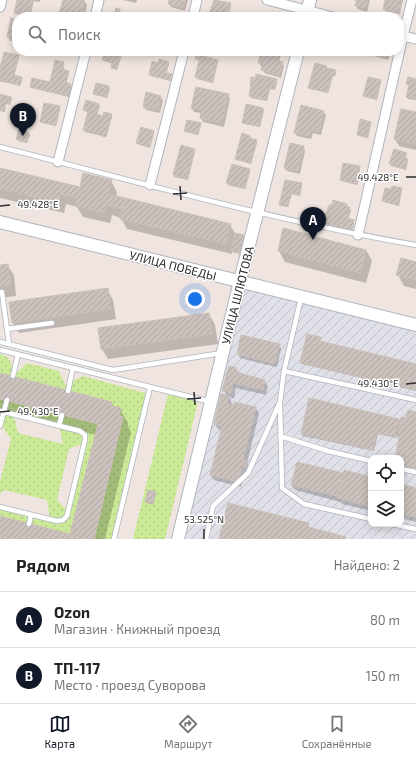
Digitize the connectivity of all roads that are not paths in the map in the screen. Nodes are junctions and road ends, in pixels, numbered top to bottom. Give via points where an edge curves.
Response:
1 (2, 0) edge
2 (99, 0) edge
3 (197, 0) edge
4 (267, 0) edge
5 (412, 0) edge
6 (0, 7) edge
7 (308, 9) edge
8 (96, 12) edge
9 (194, 12) edge
10 (404, 25) edge
11 (404, 36) edge
12 (416, 39) edge
13 (85, 56) edge
14 (183, 56) edge
15 (297, 56) edge
16 (396, 56) edge
17 (0, 147) edge
18 (58, 162) junction
19 (150, 185) junction
20 (257, 213) junction
21 (0, 222) edge
22 (358, 235) junction
23 (416, 245) edge
24 (240, 281) junction
25 (0, 292) edge
26 (301, 296) junction
27 (52, 323) dead end
28 (416, 325) edge
29 (7, 329) junction
30 (0, 342) edge
31 (9, 344) junction
32 (0, 350) edge
33 (223, 353) junction
34 (18, 354) junction
35 (73, 368) junction
36 (284, 372) junction
37 (13, 376) dead end
38 (150, 387) junction
39 (68, 391) dead end
40 (7, 400) dead end
41 (416, 400) edge
42 (211, 402) junction
43 (280, 402) junction
44 (2, 411) edge
45 (62, 415) dead end
46 (59, 425) junction
47 (0, 426) edge
48 (280, 436) junction
49 (368, 460) edge
50 (404, 470) edge
51 (416, 472) edge
52 (0, 507) edge
53 (31, 515) junction
54 (368, 518) edge
55 (29, 524) dead end
56 (404, 526) edge
57 (416, 529) edge
58 (114, 539) edge
59 (178, 539) edge
60 (206, 539) edge

1 - 6 street
2 - 8 street
3 - 9 street
4 - 7 street
5 - 10 street
11 - 12 street
13 - 18 street
14 - 19 street
15 - 20 main road, УЛИЦА ШЛЮТОВА
16 - 22 street
17 - 18 lane
18 - 19 lane
19 - 20 lane
20 - 22 lane
20 - 24 main road, УЛИЦА ШЛЮТОВА
21 - 24 main road, УЛИЦА ПОБЕДЫ
22 - 23 lane
24 - 26 main road, УЛИЦА ПОБЕДЫ
24 - 33 main road, УЛИЦА ШЛЮТОВА
25 - 29 lane
26 - 28 main road, УЛИЦА ПОБЕДЫ
26 - 36 lane
27 - 29 lane
29 - 31 lane
30 - 31 lane
31 - 33 lane via 113,370
32 - 34 lane
33 - 42 main road, УЛИЦА ШЛЮТОВА
34 - 35 lane
34 - 37 lane
35 - 38 lane
35 - 39 lane
36 - 41 lane
36 - 43 lane
38 - 42 lane
38 - 58 lane
40 - 44 lane
42 - 59 main road, УЛИЦА ШЛЮТОВА
43 - 48 lane
43 - 60 lane via 248,473 213,506
44 - 46 lane
44 - 47 lane
45 - 46 lane
46 - 53 lane via 80,431 85,440 67,516 57,521
48 - 49 lane
48 - 54 lane via 282,488 304,504
50 - 51 lane
52 - 53 lane
53 - 55 lane
56 - 57 lane

